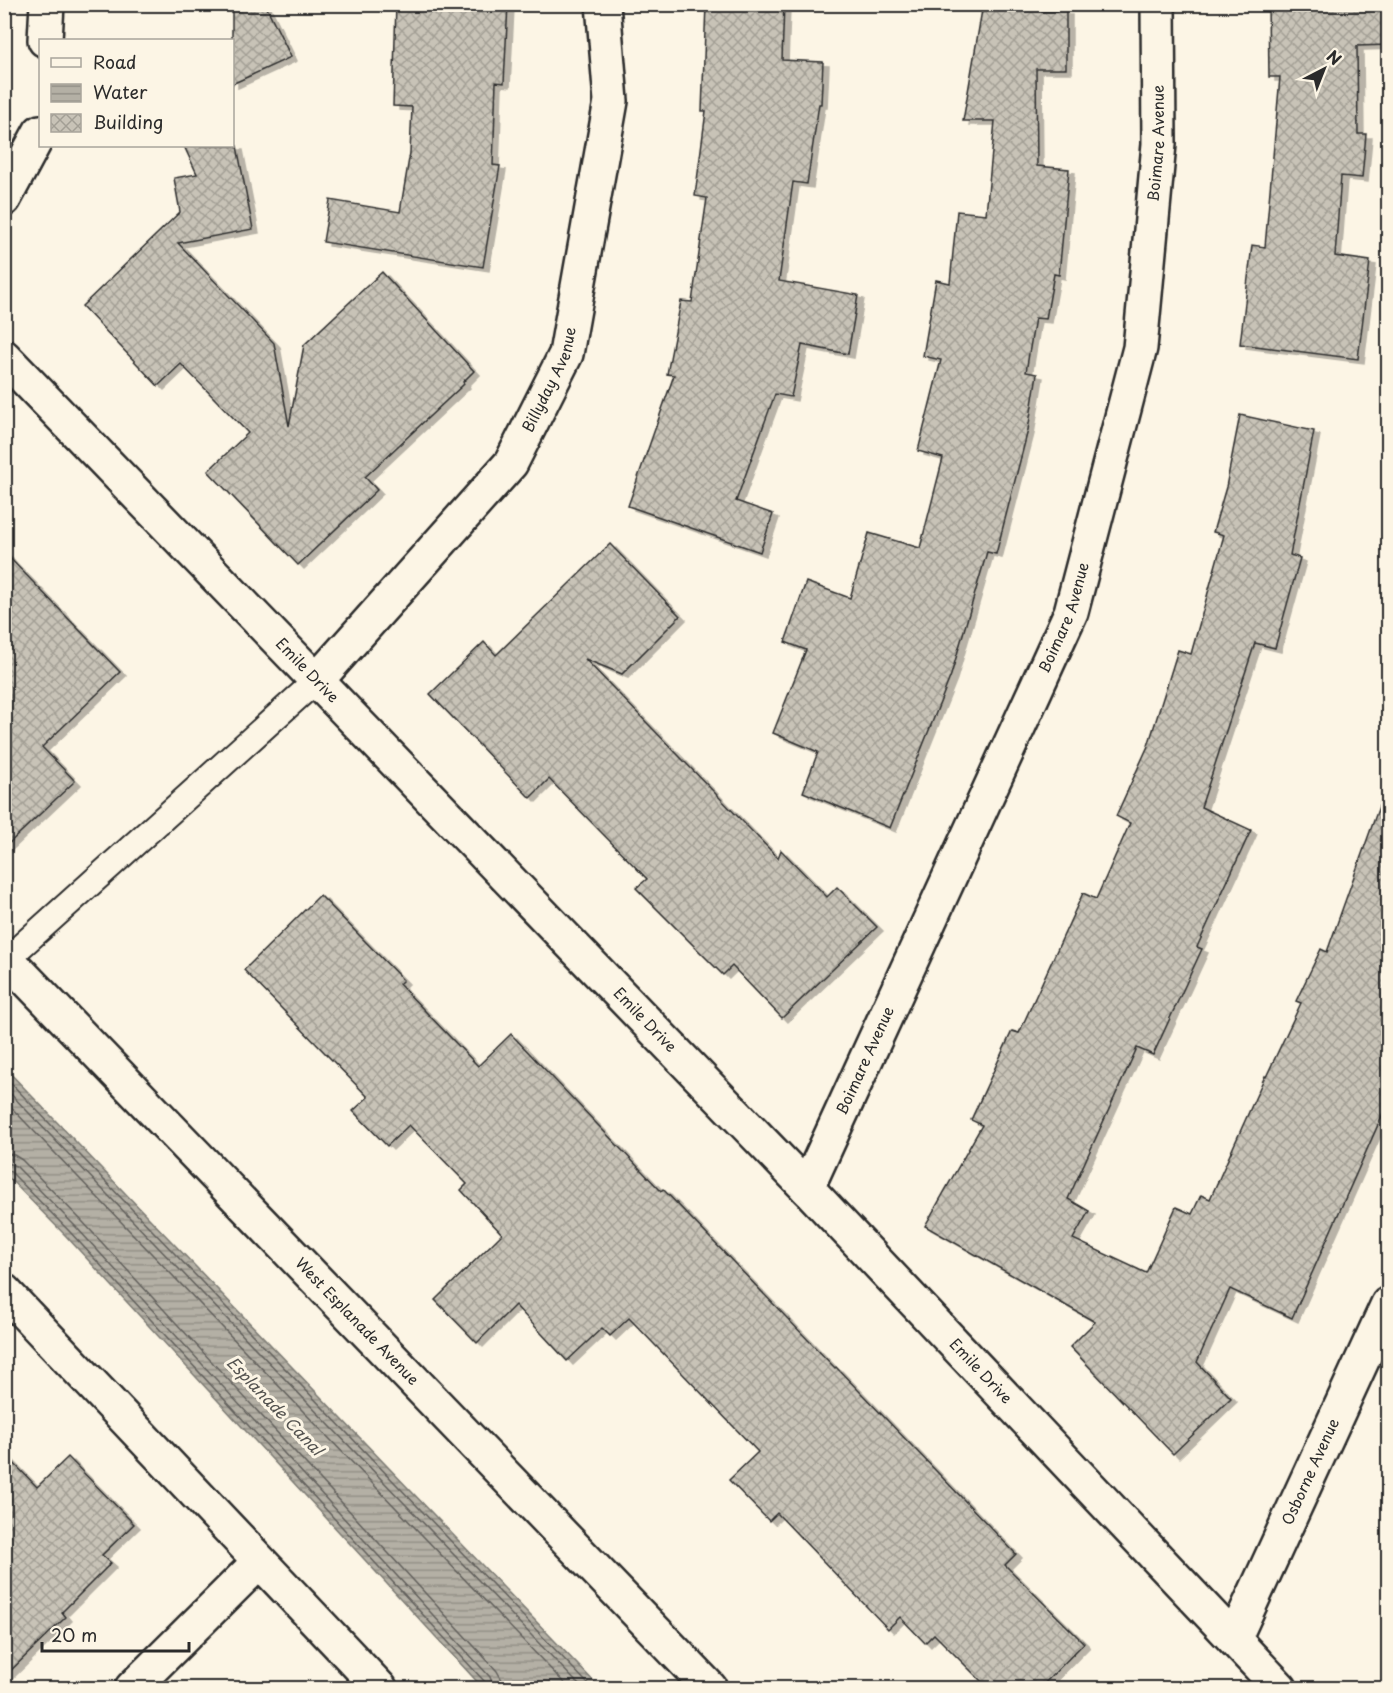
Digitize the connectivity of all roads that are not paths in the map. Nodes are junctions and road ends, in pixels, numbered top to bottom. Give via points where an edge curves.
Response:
1 (47, 4) edge
2 (603, 4) edge
3 (1158, 4) edge
4 (45, 39) edge
5 (39, 134) edge
6 (4, 199) edge
7 (4, 357) edge
8 (318, 679) junction
9 (6, 958) edge
10 (807, 1188) junction
11 (4, 1291) edge
12 (1389, 1304) edge
13 (259, 1562) junction
14 (1234, 1639) junction
15 (132, 1689) edge
16 (380, 1689) edge
17 (710, 1689) edge
18 (1280, 1689) edge

1 - 4 street
2 - 8 street, Billyday Avenue via 610,101 566,354 511,464
3 - 10 street, Boimare Avenue via 1159,144 1140,348 1071,612
5 - 6 street
7 - 8 street, Emile Drive
8 - 9 lane
8 - 10 street, Emile Drive
9 - 17 street, West Esplanade Avenue
10 - 14 street, Emile Drive
11 - 13 street
12 - 14 street, Osborne Avenue
13 - 15 street
13 - 16 street
14 - 18 street, Emile Drive

